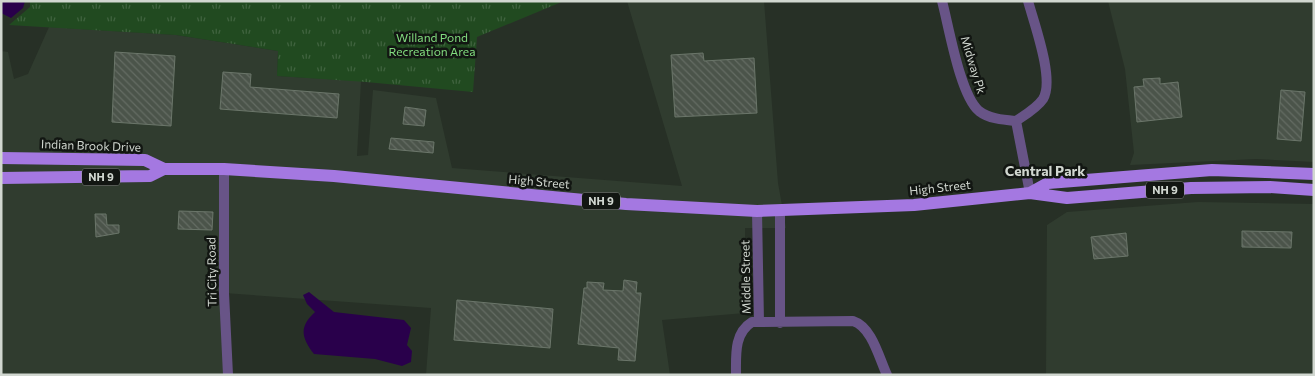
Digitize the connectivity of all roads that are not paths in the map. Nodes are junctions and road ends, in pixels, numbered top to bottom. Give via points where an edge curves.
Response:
1 (942, 1) edge
2 (1028, 1) edge
3 (1016, 121) junction
4 (1, 158) edge
5 (164, 169) junction
6 (224, 169) junction
7 (1314, 174) edge
8 (1, 178) edge
9 (1314, 190) edge
10 (1030, 193) junction
11 (757, 211) junction
12 (780, 212) junction
13 (759, 322) junction
14 (780, 323) junction
15 (228, 375) edge
16 (736, 375) edge
17 (887, 375) edge

1 - 3 street, Midway Pk via 973,105 990,116
2 - 3 street via 1047,88 1039,104
3 - 10 street
4 - 5 main road, Indian Brook Drive / NH 9 via 145,160
5 - 6 main road, High Street / NH 9
5 - 8 main road, NH 9 via 150,176
6 - 11 main road, High Street / NH 9 via 334,176 673,208
6 - 15 street, Tri City Road
7 - 10 main road, High Street / NH 9 via 1246,170 1171,172 1048,183
9 - 10 main road, High Street / NH 9 via 1191,188 1067,198
10 - 12 main road, High Street / NH 9 via 914,205
11 - 12 main road, High Street / NH 9
11 - 13 street, Middle Street
12 - 14 street
13 - 14 street, Middle Street
13 - 16 street via 744,327 738,337
14 - 17 street, Middle Street via 854,321 861,324

